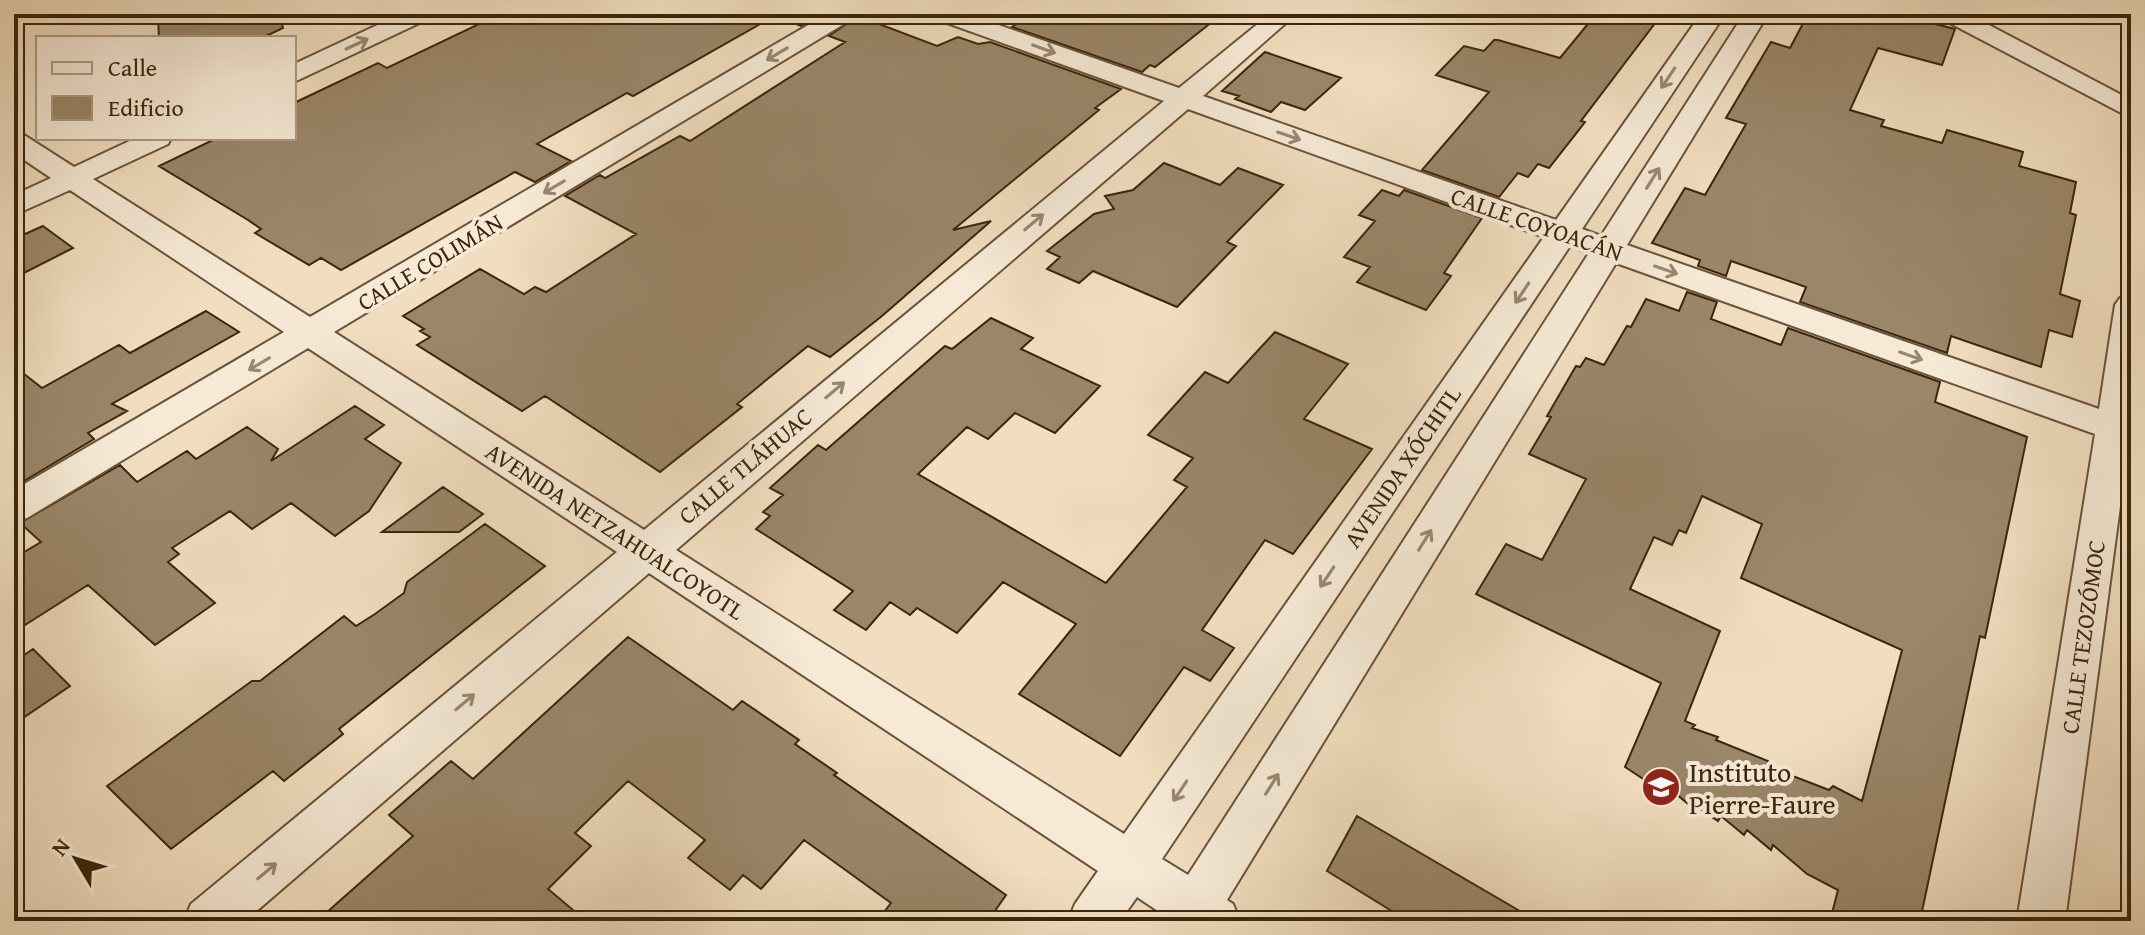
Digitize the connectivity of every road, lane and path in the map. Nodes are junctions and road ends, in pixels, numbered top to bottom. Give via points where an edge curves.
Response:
1 (376, 14) edge
2 (420, 14) edge
3 (844, 14) edge
4 (944, 14) edge
5 (1284, 14) edge
6 (1713, 14) edge
7 (1756, 14) edge
8 (1950, 14) edge
9 (296, 51) edge
10 (296, 73) edge
11 (1181, 98) junction
12 (2131, 110) edge
13 (104, 140) edge
14 (152, 140) edge
15 (14, 141) edge
16 (61, 172) junction
17 (14, 181) edge
18 (14, 206) edge
19 (1563, 233) junction
20 (1608, 249) junction
21 (2131, 305) edge
22 (310, 334) junction
23 (2122, 431) edge
24 (14, 508) edge
25 (645, 550) junction
26 (1129, 865) junction
27 (1198, 916) edge
28 (208, 921) edge
29 (1092, 921) edge
30 (2041, 921) edge

1 - 9 street
10 -> 2 street
3 -> 22 street, CALLE COLIMÁN
4 -> 11 street, CALLE COYOACÁN
5 - 11 street, CALLE TLÁHUAC
6 -> 19 street, AVENIDA XÓCHITL
20 -> 7 street
8 - 12 street
11 -> 19 street, CALLE COYOACÁN
25 -> 11 street, CALLE TLÁHUAC
13 - 16 street
14 - 16 street
15 - 16 street, AVENIDA NETZAHUALCOYOTL
16 - 17 street
16 - 18 street
16 - 22 street, AVENIDA NETZAHUALCOYOTL
19 - 20 street, CALLE COYOACÁN
19 -> 26 street, AVENIDA XÓCHITL
20 -> 23 street, CALLE COYOACÁN
27 -> 20 street
21 - 23 street, CALLE TEZOZÓMOC
22 -> 24 street, CALLE COLIMÁN
22 - 25 street, AVENIDA NETZAHUALCOYOTL
23 - 30 street, CALLE TEZOZÓMOC
25 - 26 street, AVENIDA NETZAHUALCOYOTL
28 -> 25 street, CALLE TLÁHUAC
26 - 27 street, AVENIDA NETZAHUALCOYOTL
26 - 29 street, AVENIDA XÓCHITL

